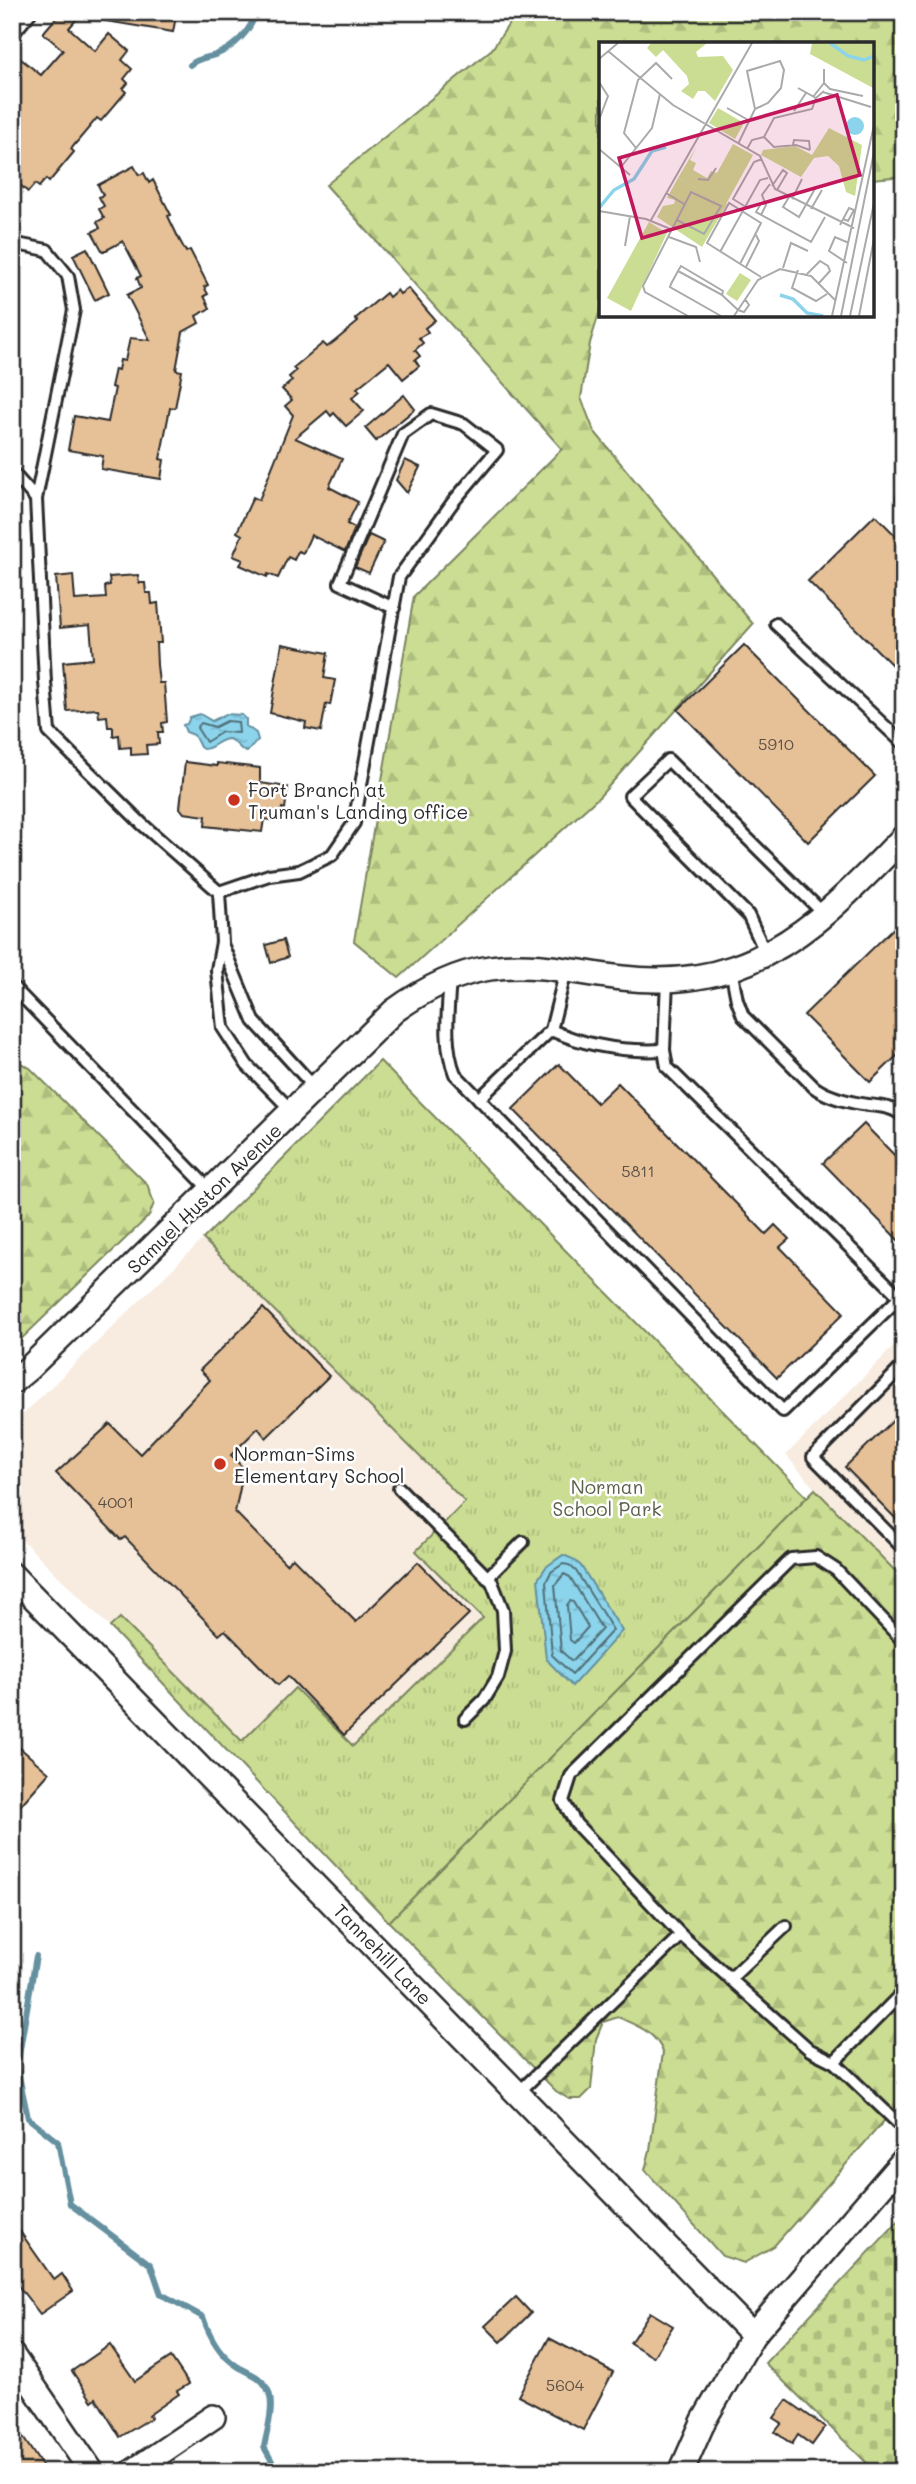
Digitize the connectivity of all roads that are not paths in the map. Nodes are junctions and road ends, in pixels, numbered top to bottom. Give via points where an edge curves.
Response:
1 (31, 12) edge
2 (12, 35) edge
3 (12, 243) edge
4 (12, 472) edge
5 (36, 499) junction
6 (394, 608) junction
7 (776, 624) dead end
8 (904, 744) edge
9 (904, 838) edge
10 (219, 892) junction
11 (824, 914) junction
12 (222, 942) junction
13 (766, 954) junction
14 (731, 969) junction
15 (566, 970) junction
16 (450, 979) junction
17 (667, 979) junction
18 (14, 990) edge
19 (551, 1030) junction
20 (664, 1050) junction
21 (316, 1089) junction
22 (479, 1099) junction
23 (901, 1109) edge
24 (293, 1112) junction
25 (211, 1191) junction
26 (902, 1299) edge
27 (904, 1365) edge
28 (12, 1382) edge
29 (399, 1488) dead end
30 (523, 1542) dead end
31 (904, 1549) edge
32 (12, 1575) edge
33 (487, 1578) junction
34 (904, 1642) edge
35 (465, 1719) dead end
36 (786, 1926) dead end
37 (681, 1935) junction
38 (730, 1979) junction
39 (904, 1990) edge
40 (834, 2062) junction
41 (518, 2093) junction
42 (904, 2129) edge
43 (904, 2160) edge
44 (753, 2334) junction
45 (12, 2355) edge
46 (213, 2417) dead end
47 (92, 2472) edge
48 (132, 2472) edge
49 (681, 2472) edge

1 - 2 lane
3 - 5 lane via 47,250 68,276 74,310
4 - 5 lane
5 - 10 lane via 50,732 142,824
6 - 6 lane via 399,577 497,450 464,425 431,414 403,434 340,583
6 - 10 lane via 355,823 332,855 299,871 269,875
7 - 8 lane
9 - 11 street, Samuel Huston Avenue
10 - 12 lane
11 - 13 street, Samuel Huston Avenue
11 - 13 lane via 668,760 630,796 748,915
12 - 21 lane via 254,1021
12 - 24 lane via 217,970 223,1028 247,1065
13 - 14 street, Samuel Huston Avenue
14 - 17 street, Samuel Huston Avenue
14 - 23 lane via 743,1016 814,1087 855,1103
15 - 16 street, Samuel Huston Avenue via 502,966
15 - 17 street, Samuel Huston Avenue
15 - 19 lane
16 - 21 street, Samuel Huston Avenue via 394,1012
16 - 22 lane via 450,1062
17 - 20 lane
18 - 25 lane
19 - 20 lane via 621,1049
19 - 22 lane
20 - 26 lane via 667,1066
21 - 24 street, Samuel Huston Avenue
22 - 26 lane via 783,1411
24 - 25 street, Samuel Huston Avenue
25 - 28 street, Samuel Huston Avenue
27 - 31 lane via 813,1457
29 - 33 lane
30 - 33 lane
32 - 41 street, Tannehill Lane
33 - 35 lane via 503,1610 505,1651 498,1677
34 - 37 lane via 836,1570 816,1557 791,1559 571,1776 564,1801 576,1824
36 - 38 lane
37 - 38 lane
37 - 41 lane
38 - 40 lane via 810,2050
39 - 40 lane
40 - 42 lane
41 - 44 street, Tannehill Lane
43 - 44 street
44 - 49 street via 704,2420
45 - 47 street
46 - 48 street

